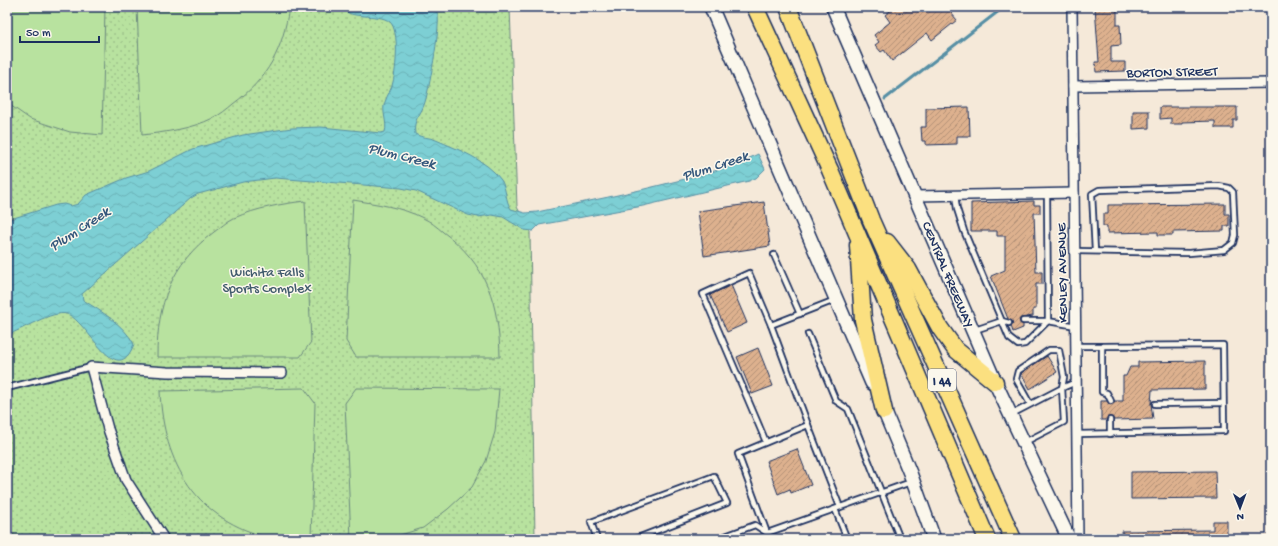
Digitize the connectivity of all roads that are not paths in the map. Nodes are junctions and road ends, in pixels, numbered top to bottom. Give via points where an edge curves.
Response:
1 (711, 7) edge
2 (744, 7) edge
3 (755, 7) edge
4 (788, 7) edge
5 (833, 7) edge
6 (1072, 7) edge
7 (768, 39) junction
8 (1271, 83) edge
9 (1073, 86) junction
10 (1047, 193) junction
11 (1074, 193) junction
12 (955, 195) junction
13 (915, 196) junction
14 (871, 220) junction
15 (858, 234) junction
16 (1075, 251) junction
17 (1095, 251) junction
18 (774, 255) dead end
19 (837, 300) junction
20 (800, 314) junction
21 (1002, 321) junction
22 (1023, 321) dead end
23 (1048, 321) junction
24 (1009, 322) dead end
25 (771, 325) junction
26 (1076, 326) junction
27 (974, 331) junction
28 (808, 334) dead end
29 (1076, 346) junction
30 (1102, 346) junction
31 (91, 367) junction
32 (282, 372) dead end
33 (995, 382) junction
34 (1076, 382) junction
35 (7, 388) edge
36 (1062, 388) junction
37 (1110, 401) dead end
38 (1224, 403) junction
39 (1030, 404) junction
40 (1155, 404) dead end
41 (884, 411) junction
42 (1010, 415) junction
43 (1110, 420) dead end
44 (808, 425) junction
45 (1077, 434) junction
46 (1110, 434) junction
47 (766, 442) junction
48 (1024, 443) junction
49 (913, 481) junction
50 (882, 493) junction
51 (840, 507) junction
52 (835, 509) junction
53 (767, 533) junction
54 (164, 539) edge
55 (597, 539) edge
56 (635, 539) edge
57 (717, 539) edge
58 (769, 539) edge
59 (847, 539) edge
60 (900, 539) edge
61 (934, 539) edge
62 (987, 539) edge
63 (1013, 539) edge
64 (1069, 539) edge
65 (1078, 539) edge

1 - 19 main road
2 - 7 highway
3 - 7 highway, I 44
4 - 14 highway, I 44
5 - 13 main road, CENTRAL FREEWAY
6 - 9 street, KENLEY AVENUE
7 - 15 highway, I 44
8 - 9 street, BORTON STREET
9 - 11 street, KENLEY AVENUE
10 - 11 street
10 - 12 street
10 - 23 lane
11 - 16 street, KENLEY AVENUE
12 - 13 street
12 - 21 lane via 964,231
13 - 27 main road, CENTRAL FREEWAY
14 - 33 highway via 908,269 940,328 955,349
14 - 63 highway, I 44
15 - 41 highway via 863,320
15 - 62 highway, I 44
16 - 17 lane
16 - 26 street, KENLEY AVENUE
17 - 17 lane via 1189,253 1224,250 1233,243 1235,235 1233,192 1229,188 1219,186 1099,190 1092,194
18 - 20 lane
19 - 20 lane
19 - 41 main road
20 - 25 lane
21 - 23 lane via 1009,338 1018,345 1025,344
21 - 24 lane
21 - 27 lane
22 - 23 lane
23 - 26 lane
25 - 44 lane
25 - 47 lane via 749,273 703,294
26 - 29 street, KENLEY AVENUE
27 - 33 main road, CENTRAL FREEWAY
28 - 50 lane via 836,401 848,409
29 - 30 lane
29 - 34 street, KENLEY AVENUE
30 - 37 lane via 1102,392 1108,394
30 - 38 lane via 1223,345
31 - 32 street via 167,372
31 - 35 lane
31 - 54 street via 108,429 126,480
33 - 42 main road, CENTRAL FREEWAY
34 - 36 lane
34 - 45 street, KENLEY AVENUE
36 - 39 lane
36 - 39 lane via 1063,370 1059,350 1049,350 1018,371 1016,379
36 - 48 lane via 1064,422
38 - 40 lane
38 - 46 lane via 1224,431
39 - 42 lane
41 - 49 main road
42 - 48 main road, CENTRAL FREEWAY
43 - 46 lane
44 - 47 lane
44 - 51 lane
45 - 46 lane
45 - 65 street, KENLEY AVENUE
47 - 53 lane via 738,454
48 - 64 main road, CENTRAL FREEWAY
49 - 50 lane
49 - 61 main road
50 - 51 lane
50 - 60 lane
51 - 52 lane
52 - 53 lane
52 - 59 lane
53 - 57 lane via 755,525
53 - 58 lane
55 - 56 lane via 591,522 714,476 727,503

